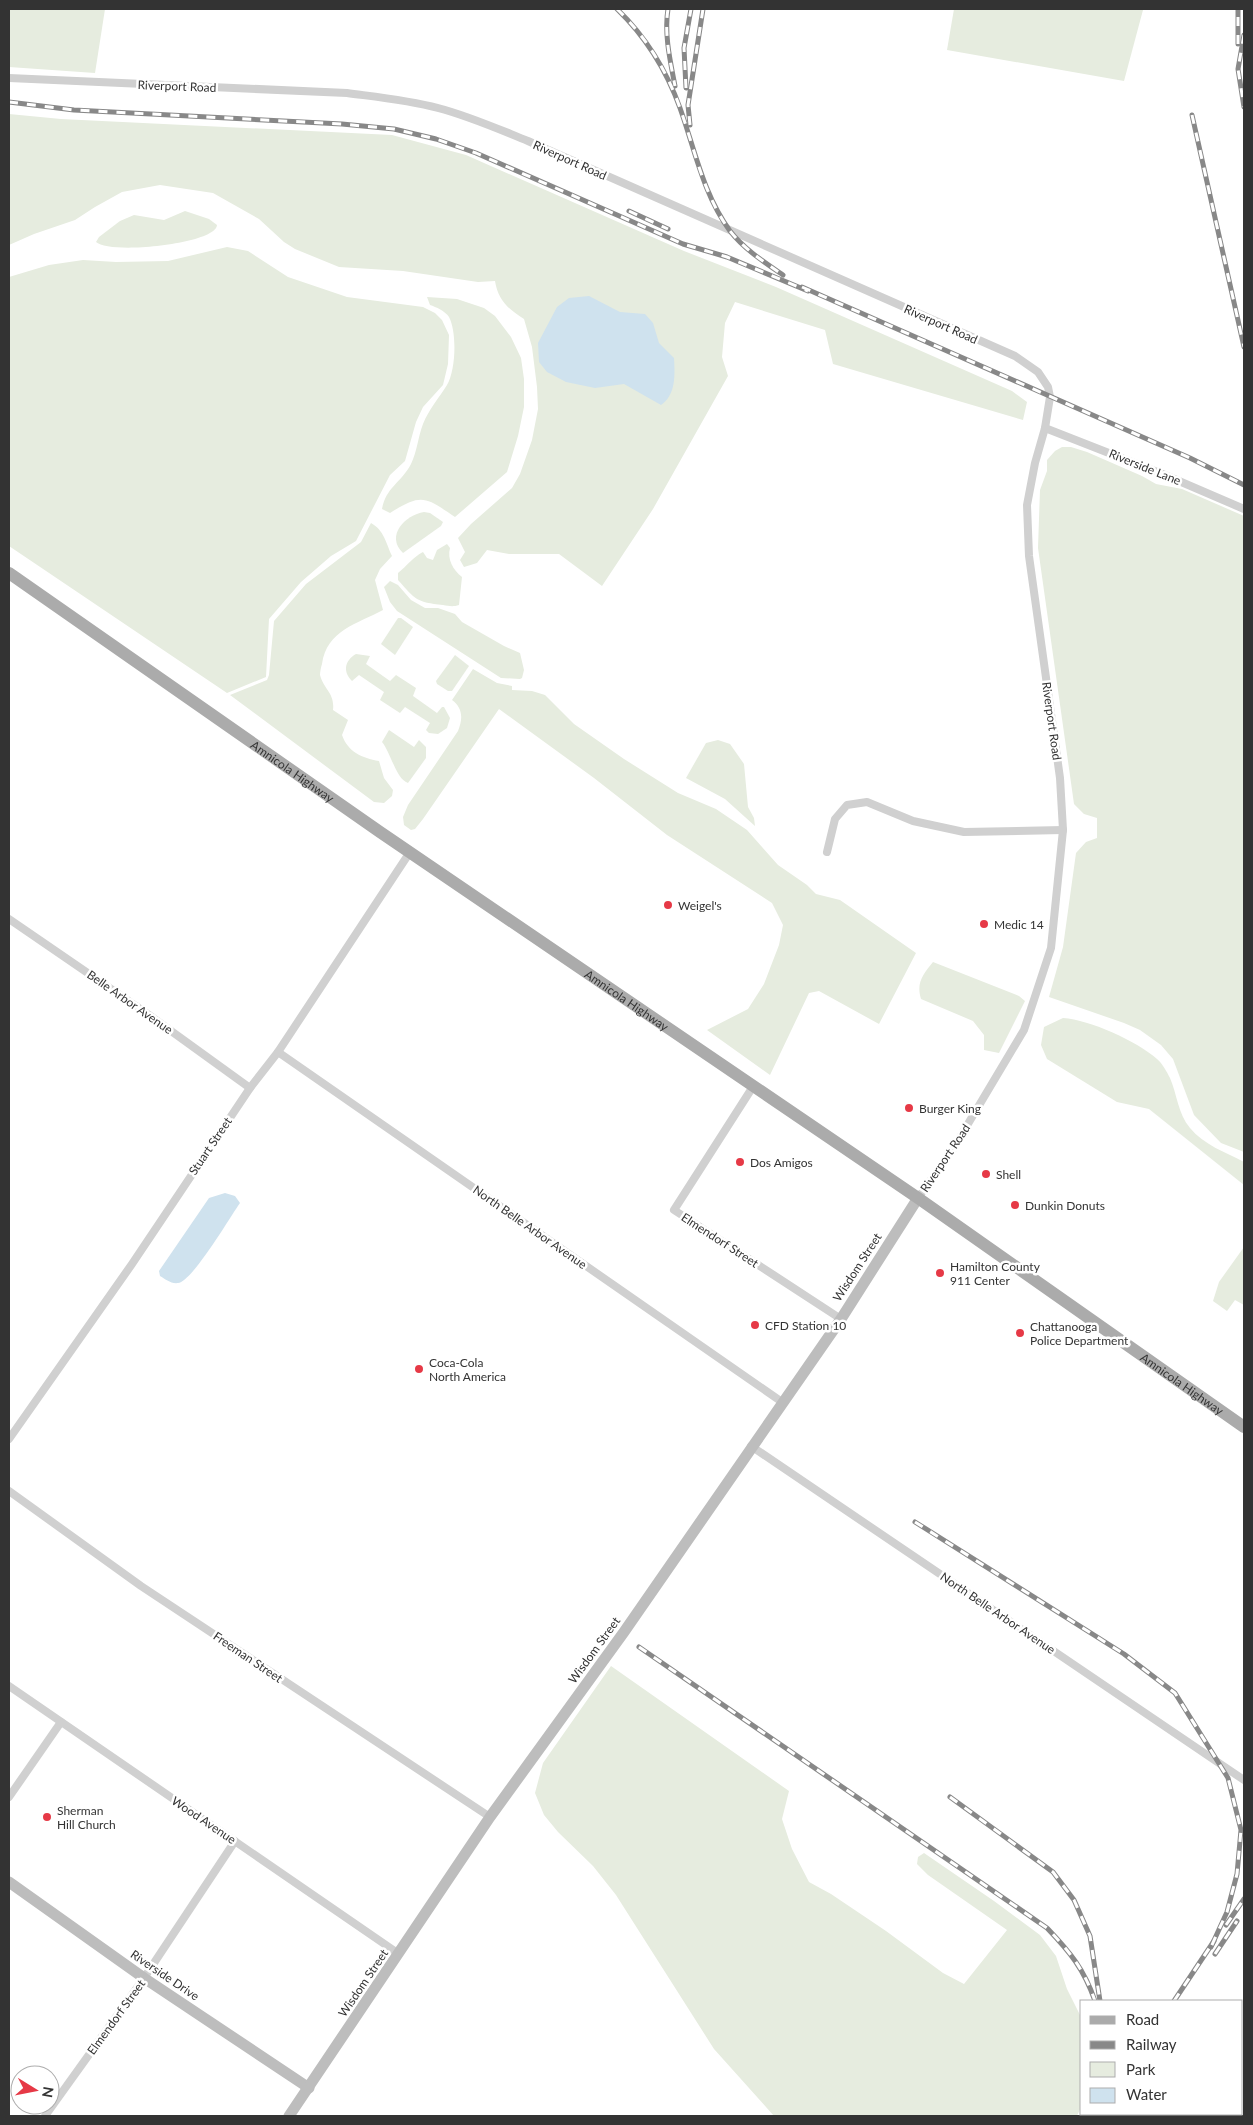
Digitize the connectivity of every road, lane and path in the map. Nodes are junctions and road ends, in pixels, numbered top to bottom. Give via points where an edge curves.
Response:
1 (9, 78) edge
2 (1045, 428) junction
3 (1244, 509) edge
4 (9, 573) edge
5 (1063, 830) junction
6 (410, 852) junction
7 (827, 852) dead end
8 (9, 919) edge
9 (278, 1052) junction
10 (754, 1085) junction
11 (250, 1088) junction
12 (918, 1198) junction
13 (841, 1319) junction
14 (782, 1402) junction
15 (1244, 1427) edge
16 (9, 1439) edge
17 (752, 1446) junction
18 (9, 1491) edge
19 (9, 1686) edge
20 (60, 1722) junction
21 (1244, 1780) edge
22 (9, 1797) edge
23 (490, 1817) junction
24 (235, 1842) junction
25 (9, 1882) edge
26 (399, 1954) junction
27 (144, 1978) junction
28 (309, 2088) junction
29 (45, 2116) edge
30 (289, 2116) edge

1 - 2 street, Riverport Road via 346,93 399,99 470,118 1015,356 1038,372 1048,387 1050,399
2 - 3 street, Riverside Lane via 1165,474
2 - 5 street, Riverport Road via 1027,505 1029,556 1060,778
4 - 6 main road, Amnicola Highway
5 - 7 street via 964,832 913,821 867,802 847,805 835,819
5 - 12 street, Riverport Road via 1051,948 1024,1030 953,1149
6 - 9 street, Stuart Street
6 - 10 main road, Amnicola Highway
8 - 11 street, Belle Arbor Avenue
9 - 11 street, Stuart Street
9 - 14 street, North Belle Arbor Avenue
10 - 12 main road, Amnicola Highway
10 - 13 street, Elmendorf Street via 674,1210
11 - 16 street, Stuart Street
12 - 13 street, Wisdom Street
12 - 15 main road, Amnicola Highway
13 - 14 street, Wisdom Street
14 - 17 street, Wisdom Street
17 - 21 street, North Belle Arbor Avenue
17 - 23 street, Wisdom Street via 624,1632
18 - 23 street, Freeman Street via 141,1586
19 - 20 street, Wood Avenue
20 - 22 street
20 - 24 street, Wood Avenue
23 - 26 street, Wisdom Street
24 - 26 street, Wood Avenue
24 - 27 street, Elmendorf Street
25 - 27 street, Riverside Drive
26 - 28 street, Wisdom Street
27 - 28 street, Riverside Drive
27 - 29 street, Elmendorf Street
28 - 30 street, Wisdom Street

